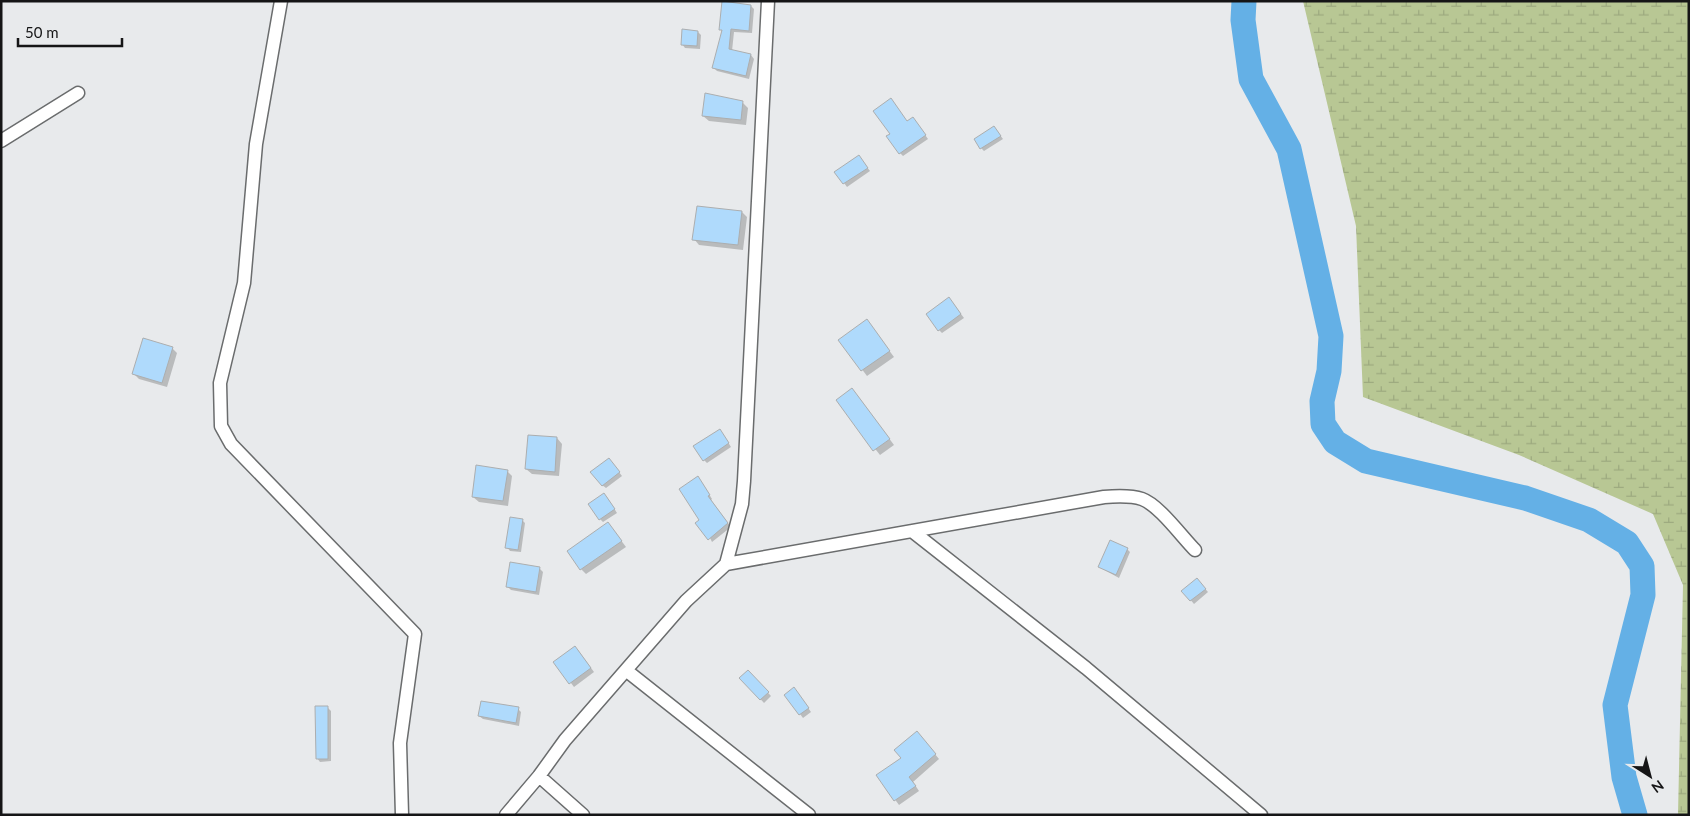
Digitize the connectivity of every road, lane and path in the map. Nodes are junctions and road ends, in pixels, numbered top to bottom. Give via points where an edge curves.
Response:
1 (281, 1) edge
2 (768, 1) edge
3 (78, 93) dead end
4 (1, 141) edge
5 (912, 531) junction
6 (1195, 550) dead end
7 (726, 564) junction
8 (627, 671) junction
9 (539, 776) junction
10 (402, 815) edge
11 (506, 815) edge
12 (583, 815) edge
13 (809, 815) edge
14 (1261, 815) edge

1 - 10 street via 256,144 244,283 220,384 221,426 230,444 415,634 400,743
2 - 7 street via 742,504
3 - 4 street
5 - 6 street via 1104,497 1127,496 1143,499 1154,507
5 - 7 street
5 - 14 street via 1086,668
7 - 8 street via 686,601
8 - 9 street via 565,740
8 - 13 street
9 - 11 street
9 - 12 street

